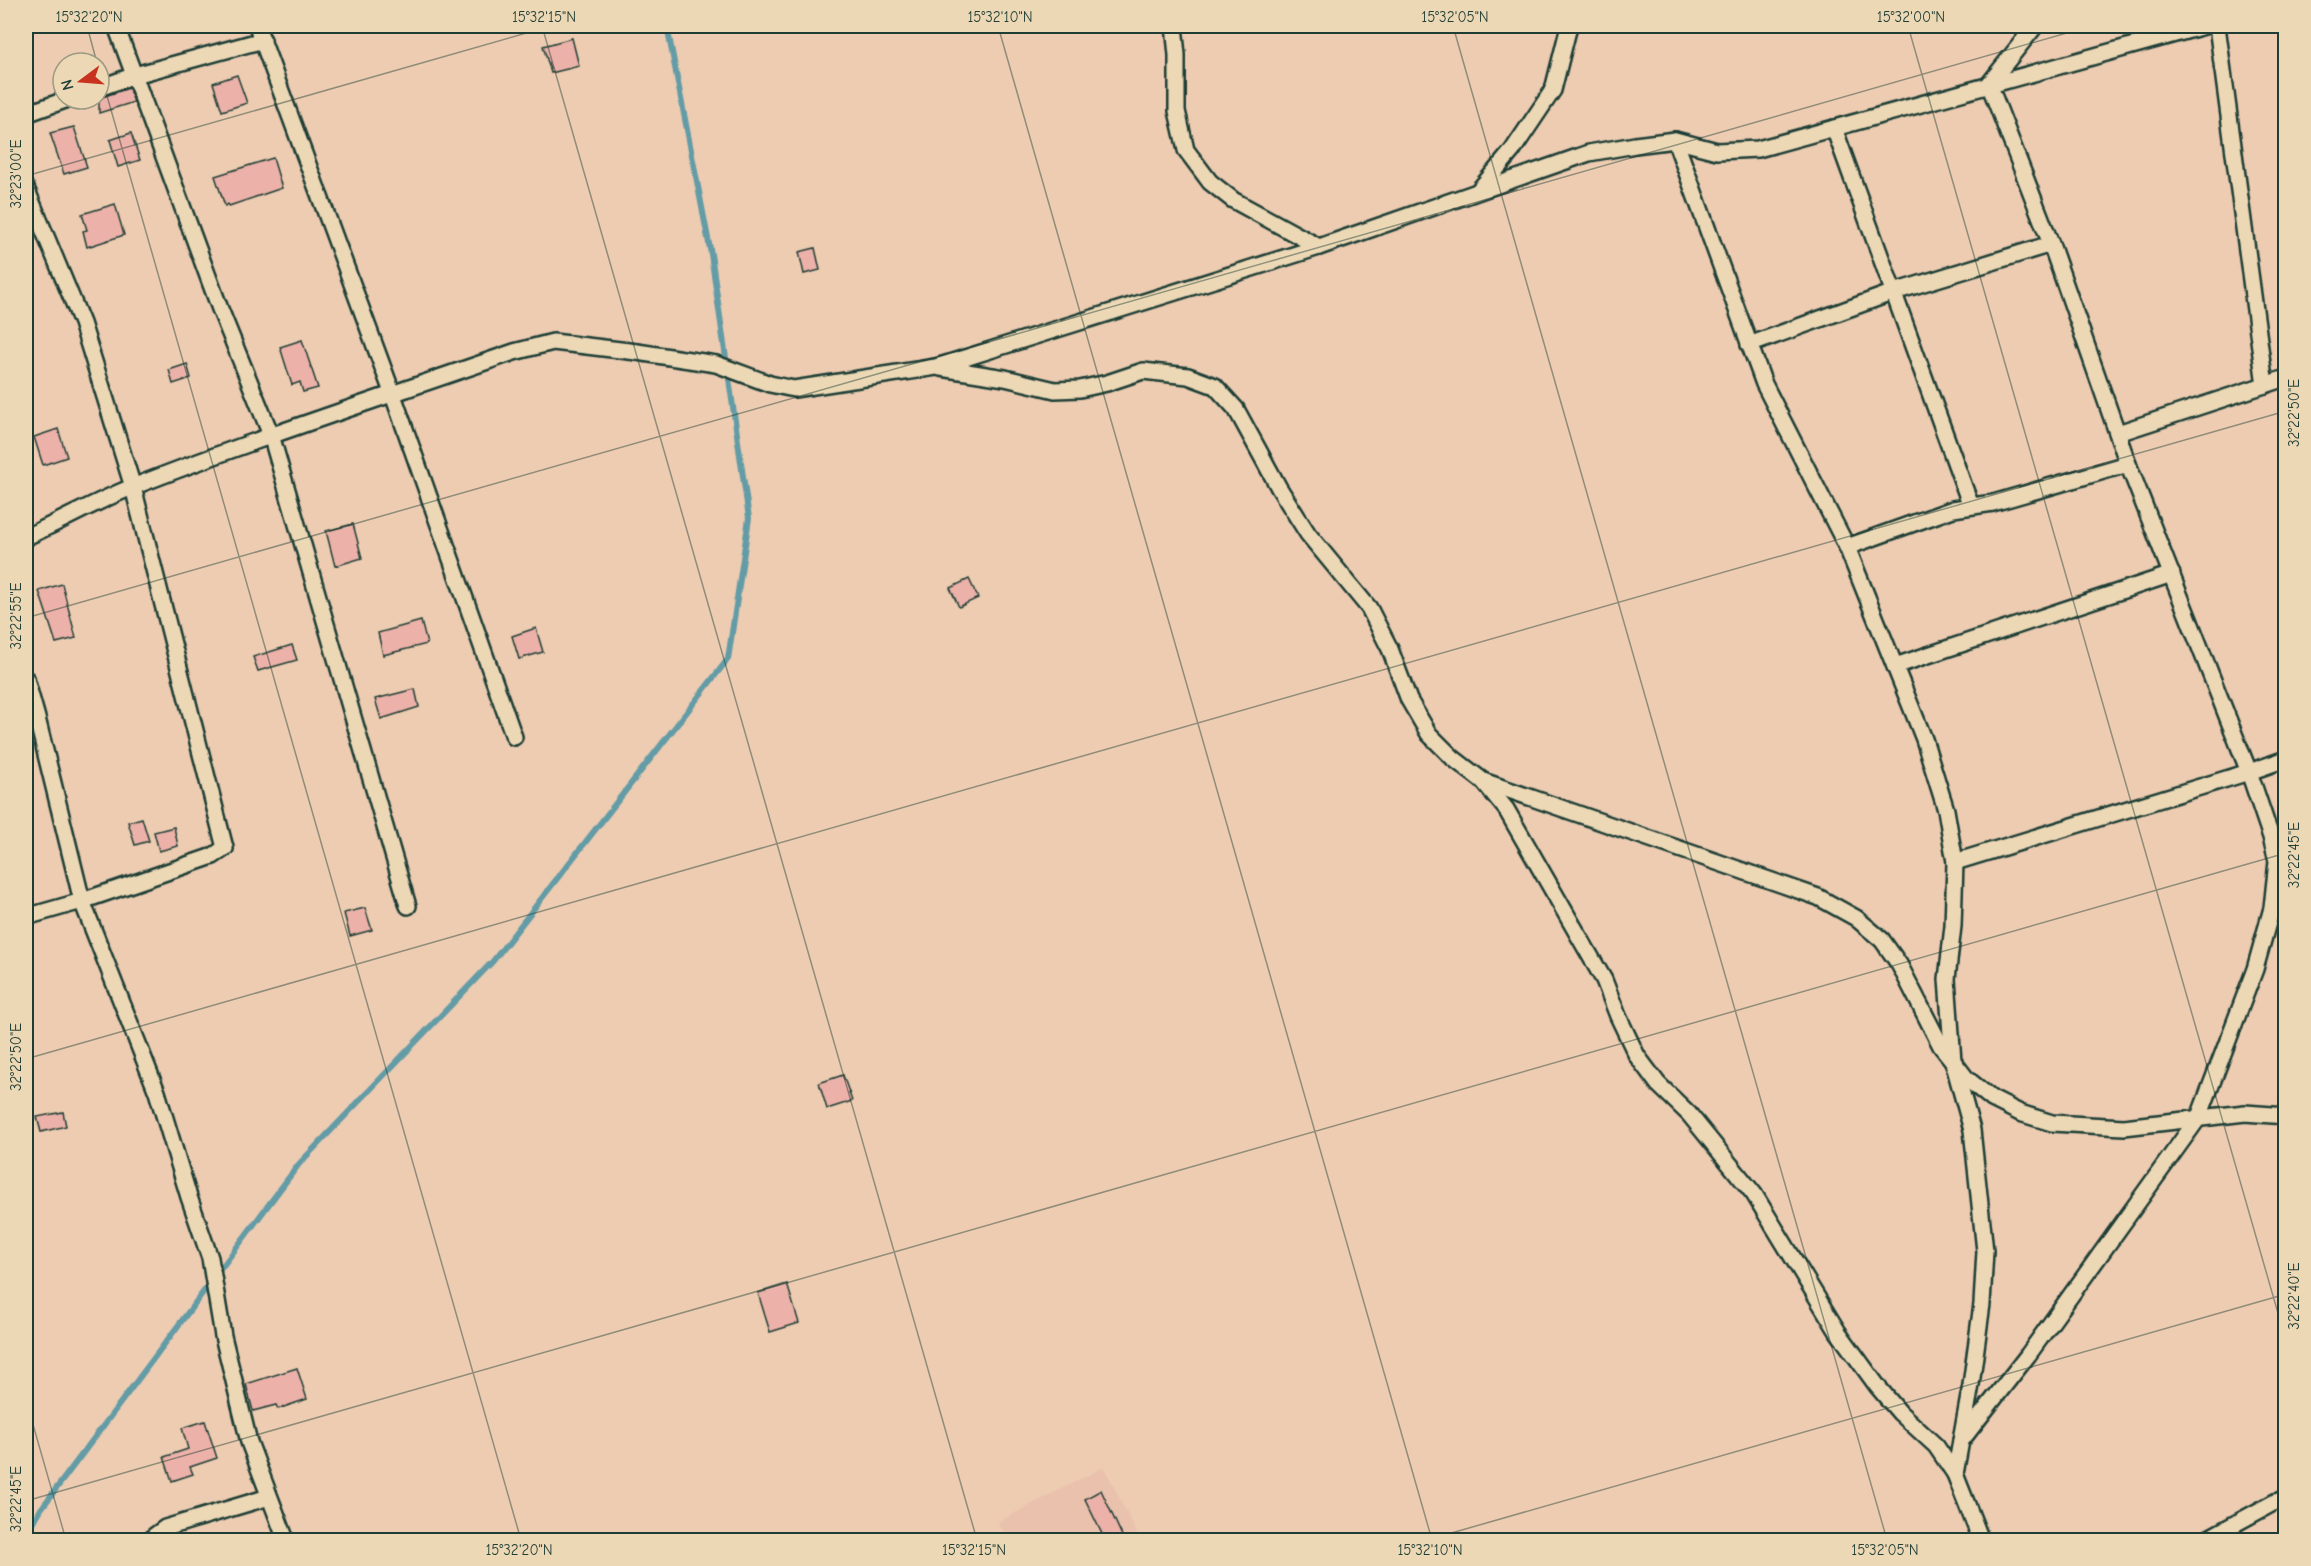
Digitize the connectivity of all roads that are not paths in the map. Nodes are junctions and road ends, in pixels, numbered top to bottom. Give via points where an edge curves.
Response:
1 (116, 26) edge
2 (1174, 26) edge
3 (1569, 26) edge
4 (2036, 26) edge
5 (2204, 26) edge
6 (2217, 26) edge
7 (260, 33) edge
8 (135, 75) junction
9 (111, 84) edge
10 (1989, 84) junction
11 (51, 105) edge
12 (26, 114) edge
13 (1834, 128) junction
14 (1676, 140) junction
15 (26, 188) edge
16 (1479, 190) junction
17 (2051, 244) junction
18 (1319, 247) junction
19 (1894, 292) junction
20 (1749, 345) junction
21 (936, 367) junction
22 (2286, 378) edge
23 (2265, 385) junction
24 (393, 395) junction
25 (2118, 433) junction
26 (271, 435) junction
27 (2128, 464) junction
28 (133, 487) junction
29 (1971, 506) junction
30 (26, 537) edge
31 (1847, 547) junction
32 (2172, 574) junction
33 (1895, 666) junction
34 (26, 679) edge
35 (514, 737) dead end
36 (2286, 759) edge
37 (2249, 772) junction
38 (1484, 781) junction
39 (1955, 862) junction
40 (82, 901) junction
41 (408, 906) dead end
42 (26, 917) edge
43 (1953, 1061) junction
44 (2286, 1116) edge
45 (2199, 1117) junction
46 (1961, 1441) junction
47 (1955, 1474) junction
48 (269, 1497) junction
49 (2286, 1499) edge
50 (152, 1540) edge
51 (286, 1540) edge
52 (1981, 1540) edge
53 (2205, 1540) edge

1 - 8 street
2 - 18 street via 1177,111 1186,150 1210,182 1233,200
3 - 16 street via 1553,90 1512,151
4 - 10 street
5 - 10 street
6 - 23 street
7 - 8 street
7 - 24 street
8 - 9 street
8 - 26 street via 220,309
10 - 13 street
10 - 17 street
11 - 12 street
13 - 14 street via 1758,149 1717,151
13 - 19 street
14 - 16 street via 1589,153
14 - 20 street
15 - 28 street via 82,323
16 - 18 street
17 - 19 street
17 - 25 street
18 - 21 street
19 - 20 street
19 - 29 street
20 - 31 street via 1764,384
21 - 24 street via 794,388 770,384 716,364 553,342
21 - 38 street via 1055,390 1080,389 1143,371 1188,376 1215,386 1236,409 1308,534 1369,608 1409,700 1429,734
22 - 23 street
23 - 25 street
24 - 26 street
24 - 35 street
25 - 27 street
26 - 28 street
26 - 41 street
27 - 29 street
27 - 32 street
28 - 30 street
28 - 40 street via 225,848 213,856
29 - 31 street
31 - 33 street
32 - 33 street
32 - 37 street
33 - 39 street via 1946,810
34 - 40 street
36 - 37 street
37 - 39 street
37 - 45 street via 2277,861 2272,908 2255,969
38 - 43 street via 1818,897 1856,918 1882,940 1893,956
38 - 47 street via 1506,809 1605,980 1637,1056 1754,1194 1838,1332 1878,1388 1936,1446
39 - 43 street via 1947,979
40 - 42 street
40 - 48 street via 157,1092 210,1258 223,1336 249,1442
43 - 45 street via 1966,1078 1992,1099 2052,1123 2124,1126
43 - 46 street via 1972,1130 1985,1251 1982,1304
44 - 45 street via 2245,1113
45 - 46 street via 2028,1355
46 - 47 street
47 - 52 street
48 - 50 street via 165,1528
48 - 51 street
49 - 53 street

